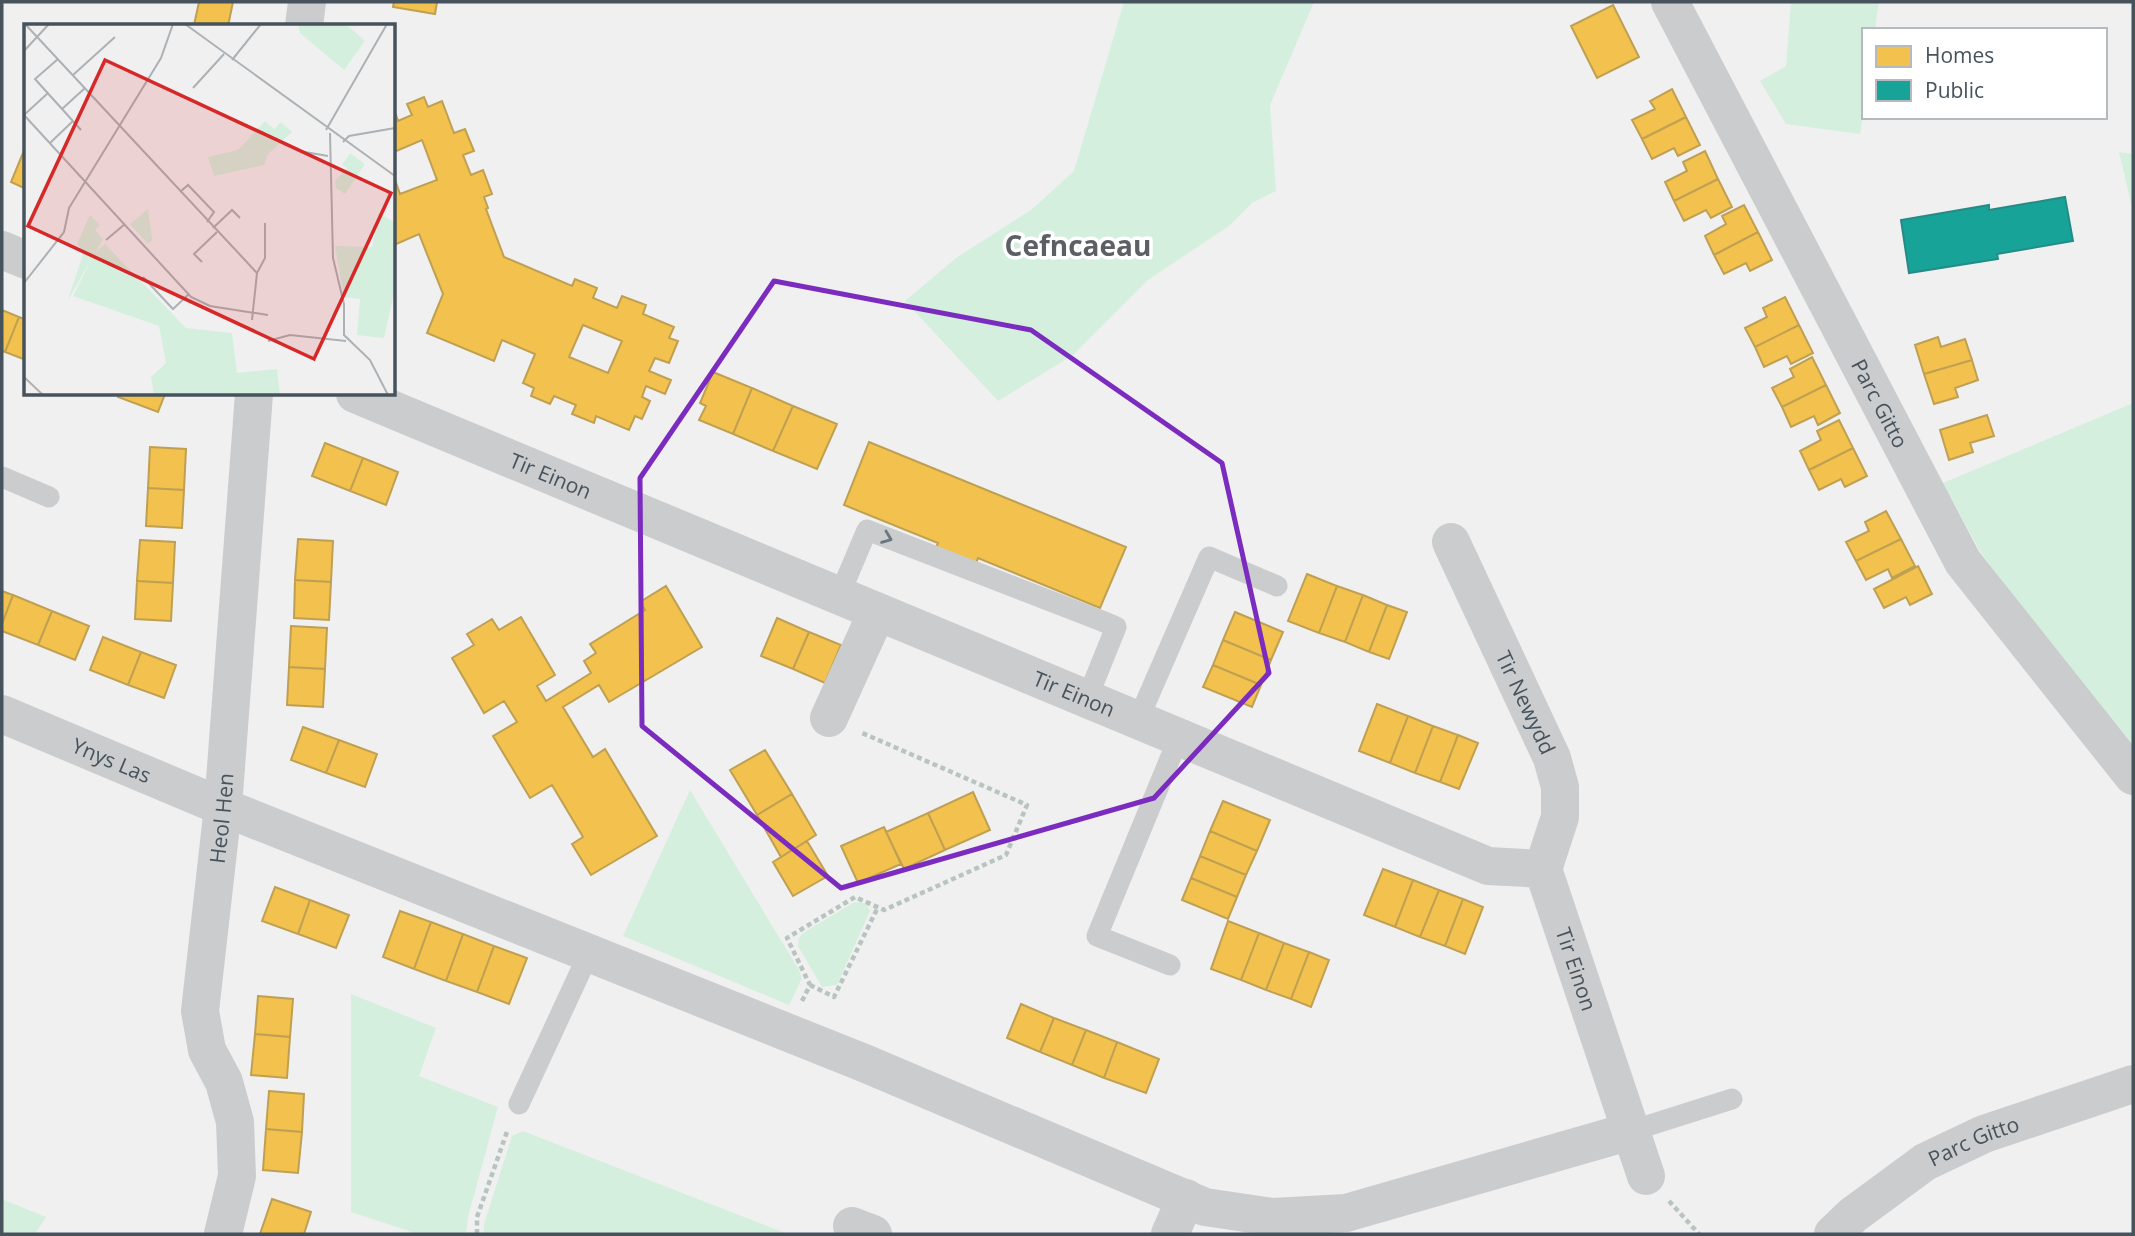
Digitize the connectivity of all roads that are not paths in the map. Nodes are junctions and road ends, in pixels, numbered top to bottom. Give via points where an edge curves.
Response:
1 (307, 2) edge
2 (1670, 2) edge
3 (304, 24) edge
4 (2, 250) edge
5 (24, 259) edge
6 (254, 396) edge
7 (360, 396) edge
8 (2, 477) edge
9 (49, 497) dead end
10 (1451, 542) dead end
11 (1278, 586) dead end
12 (839, 596) junction
13 (877, 612) junction
14 (1087, 699) junction
15 (2, 714) edge
16 (829, 718) road end
17 (1138, 720) junction
18 (1179, 737) junction
19 (2133, 776) edge
20 (223, 807) junction
21 (1543, 869) junction
22 (589, 953) junction
23 (1170, 965) dead end
24 (2133, 1084) edge
25 (1732, 1099) dead end
26 (519, 1104) road end
27 (1631, 1131) junction
28 (1646, 1175) dead end
29 (1186, 1198) junction
30 (223, 1234) edge
31 (1170, 1234) edge
32 (1833, 1234) edge

1 - 3 street
2 - 19 street, Parc Gitto via 1964,562
4 - 5 street
6 - 20 street, Heol Hen
7 - 12 street, Tir Einon
8 - 9 lane
10 - 21 street, Tir Newydd via 1552,758 1560,787 1560,817
11 - 17 lane via 1209,557
12 - 13 street, Tir Einon
12 -> 14 lane via 867,530 1116,626
13 - 14 street, Tir Einon
13 - 16 street
14 - 17 street, Tir Einon
15 - 20 street, Ynys Las
17 - 18 street, Tir Einon
18 - 21 street, Tir Einon via 1488,866
18 - 23 lane via 1097,936
20 - 22 street
20 - 30 street, Heol Hen via 200,1011 207,1050 224,1082 235,1122 237,1176
21 - 27 street, Tir Einon
22 - 26 lane
22 - 29 street
24 - 32 street, Parc Gitto via 1984,1134 1924,1162
25 - 27 lane
27 - 28 street, Tir Einon
27 - 29 street via 1346,1213 1272,1217 1205,1207
29 - 31 street

